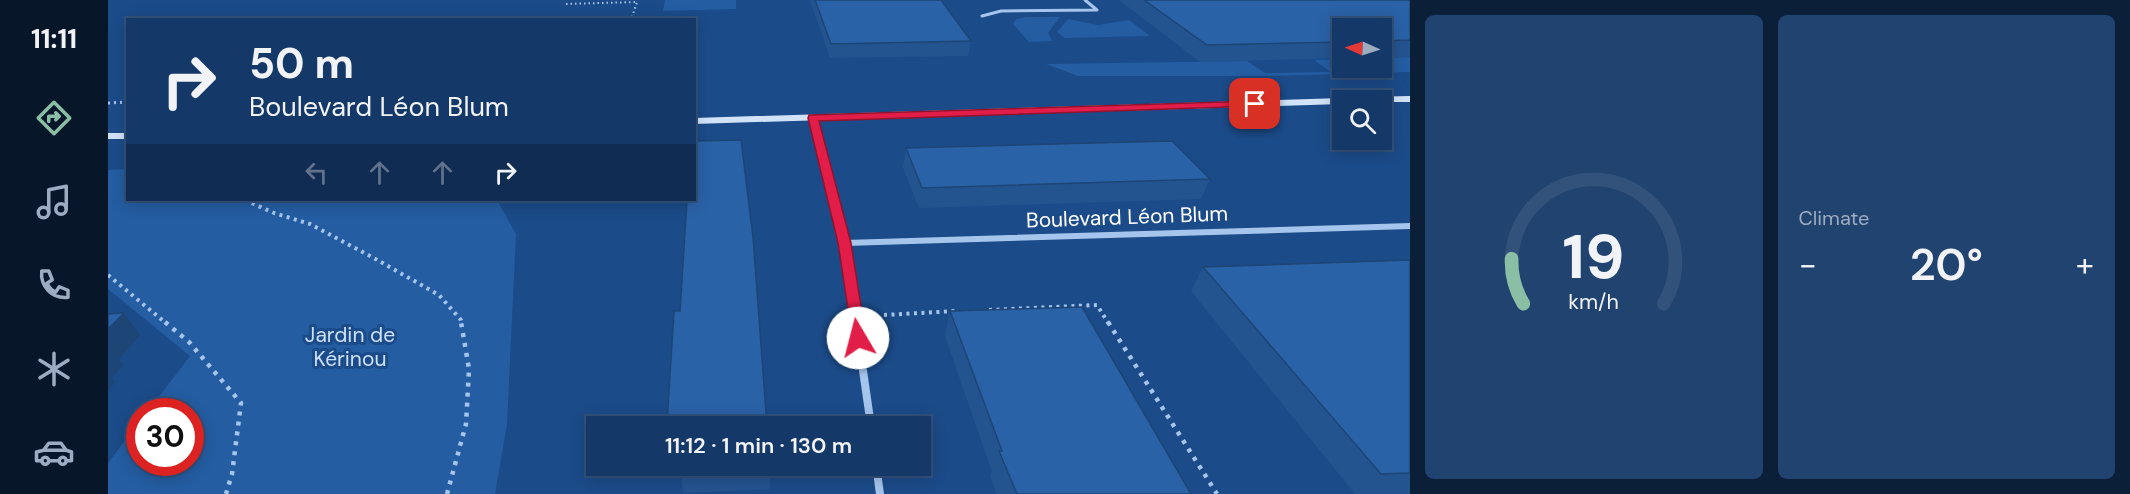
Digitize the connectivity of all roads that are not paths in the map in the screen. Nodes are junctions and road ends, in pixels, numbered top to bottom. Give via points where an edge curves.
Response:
1 (1085, 0) edge
2 (982, 16) dead end
3 (1392, 99) edge
4 (1410, 99) edge
5 (1332, 101) edge
6 (813, 118) junction
7 (696, 121) edge
8 (108, 136) edge
9 (126, 136) edge
10 (1410, 226) edge
11 (845, 243) junction
12 (870, 416) edge
13 (878, 476) edge
14 (880, 494) edge

1 - 2 lane via 1097,10 1001,11
3 - 4 main road
5 - 6 main road
6 - 7 main road
6 - 11 street
8 - 9 main road
10 - 11 street, Boulevard Léon Blum
11 - 12 street
13 - 14 street

